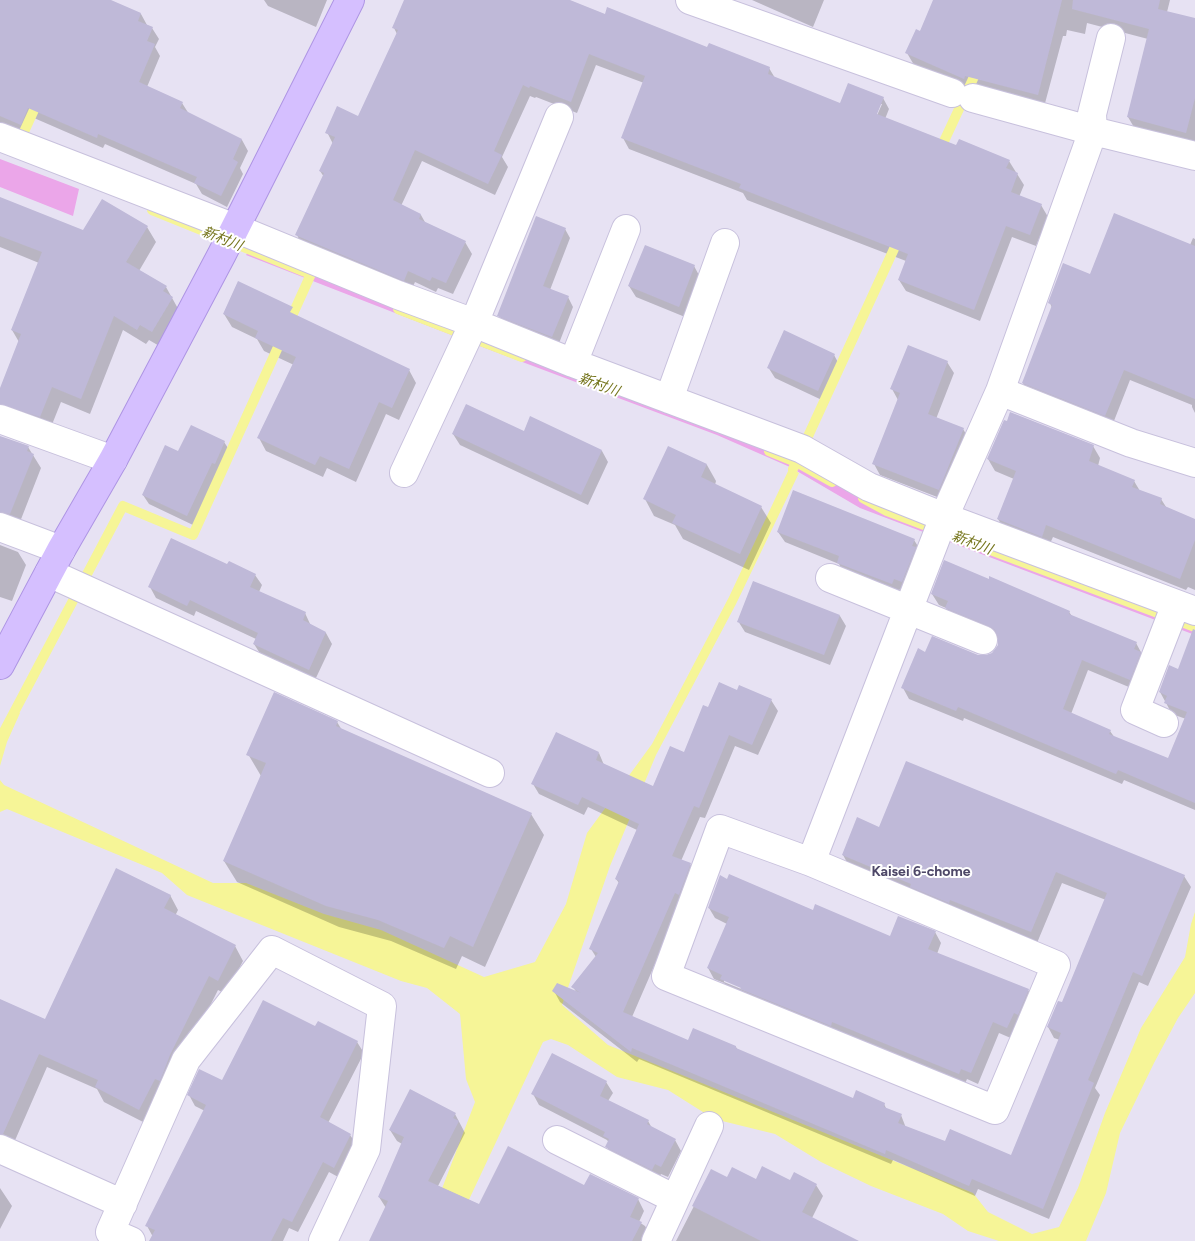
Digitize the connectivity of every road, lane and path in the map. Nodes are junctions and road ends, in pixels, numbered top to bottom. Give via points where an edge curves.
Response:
1 (350, 0) edge
2 (690, 0) edge
3 (1111, 38) dead end
4 (559, 117) dead end
5 (1093, 132) junction
6 (0, 137) edge
7 (1195, 156) edge
8 (235, 228) junction
9 (626, 229) dead end
10 (725, 243) dead end
11 (469, 333) junction
12 (573, 362) junction
13 (1000, 391) junction
14 (669, 399) junction
15 (0, 419) edge
16 (113, 460) junction
17 (1195, 463) edge
18 (404, 473) dead end
19 (944, 518) junction
20 (0, 527) edge
21 (59, 568) junction
22 (830, 578) dead end
23 (1185, 607) edge
24 (908, 610) junction
25 (983, 640) dead end
26 (0, 665) edge
27 (1164, 723) dead end
28 (490, 773) dead end
29 (811, 862) junction
30 (709, 1126) dead end
31 (557, 1140) dead end
32 (0, 1149) edge
33 (675, 1199) junction
34 (123, 1204) junction
35 (131, 1241) edge
36 (323, 1241) edge
37 (656, 1241) edge

1 - 8 street
2 - 5 street via 962,95
3 - 5 street via 1092,114
4 - 11 street
5 - 7 street
5 - 13 street
6 - 8 street
8 - 11 street via 398,296
8 - 16 street
9 - 12 street
10 - 14 street
11 - 12 street
11 - 18 street
12 - 14 street
13 - 17 street via 1131,443
13 - 19 street
14 - 19 street via 802,449 869,488
15 - 16 street
16 - 21 street
19 - 23 street
19 - 24 street
20 - 21 street
21 - 26 street
21 - 28 street via 91,592
22 - 24 street
23 - 27 street via 1165,633 1135,710
24 - 25 street
24 - 29 street
29 - 29 street via 720,829 666,976 995,1110 1056,965
30 - 33 street
31 - 33 street
32 - 34 street
33 - 37 street
34 - 35 street via 110,1232
34 - 36 street via 186,1060 272,950 382,1006 366,1149

